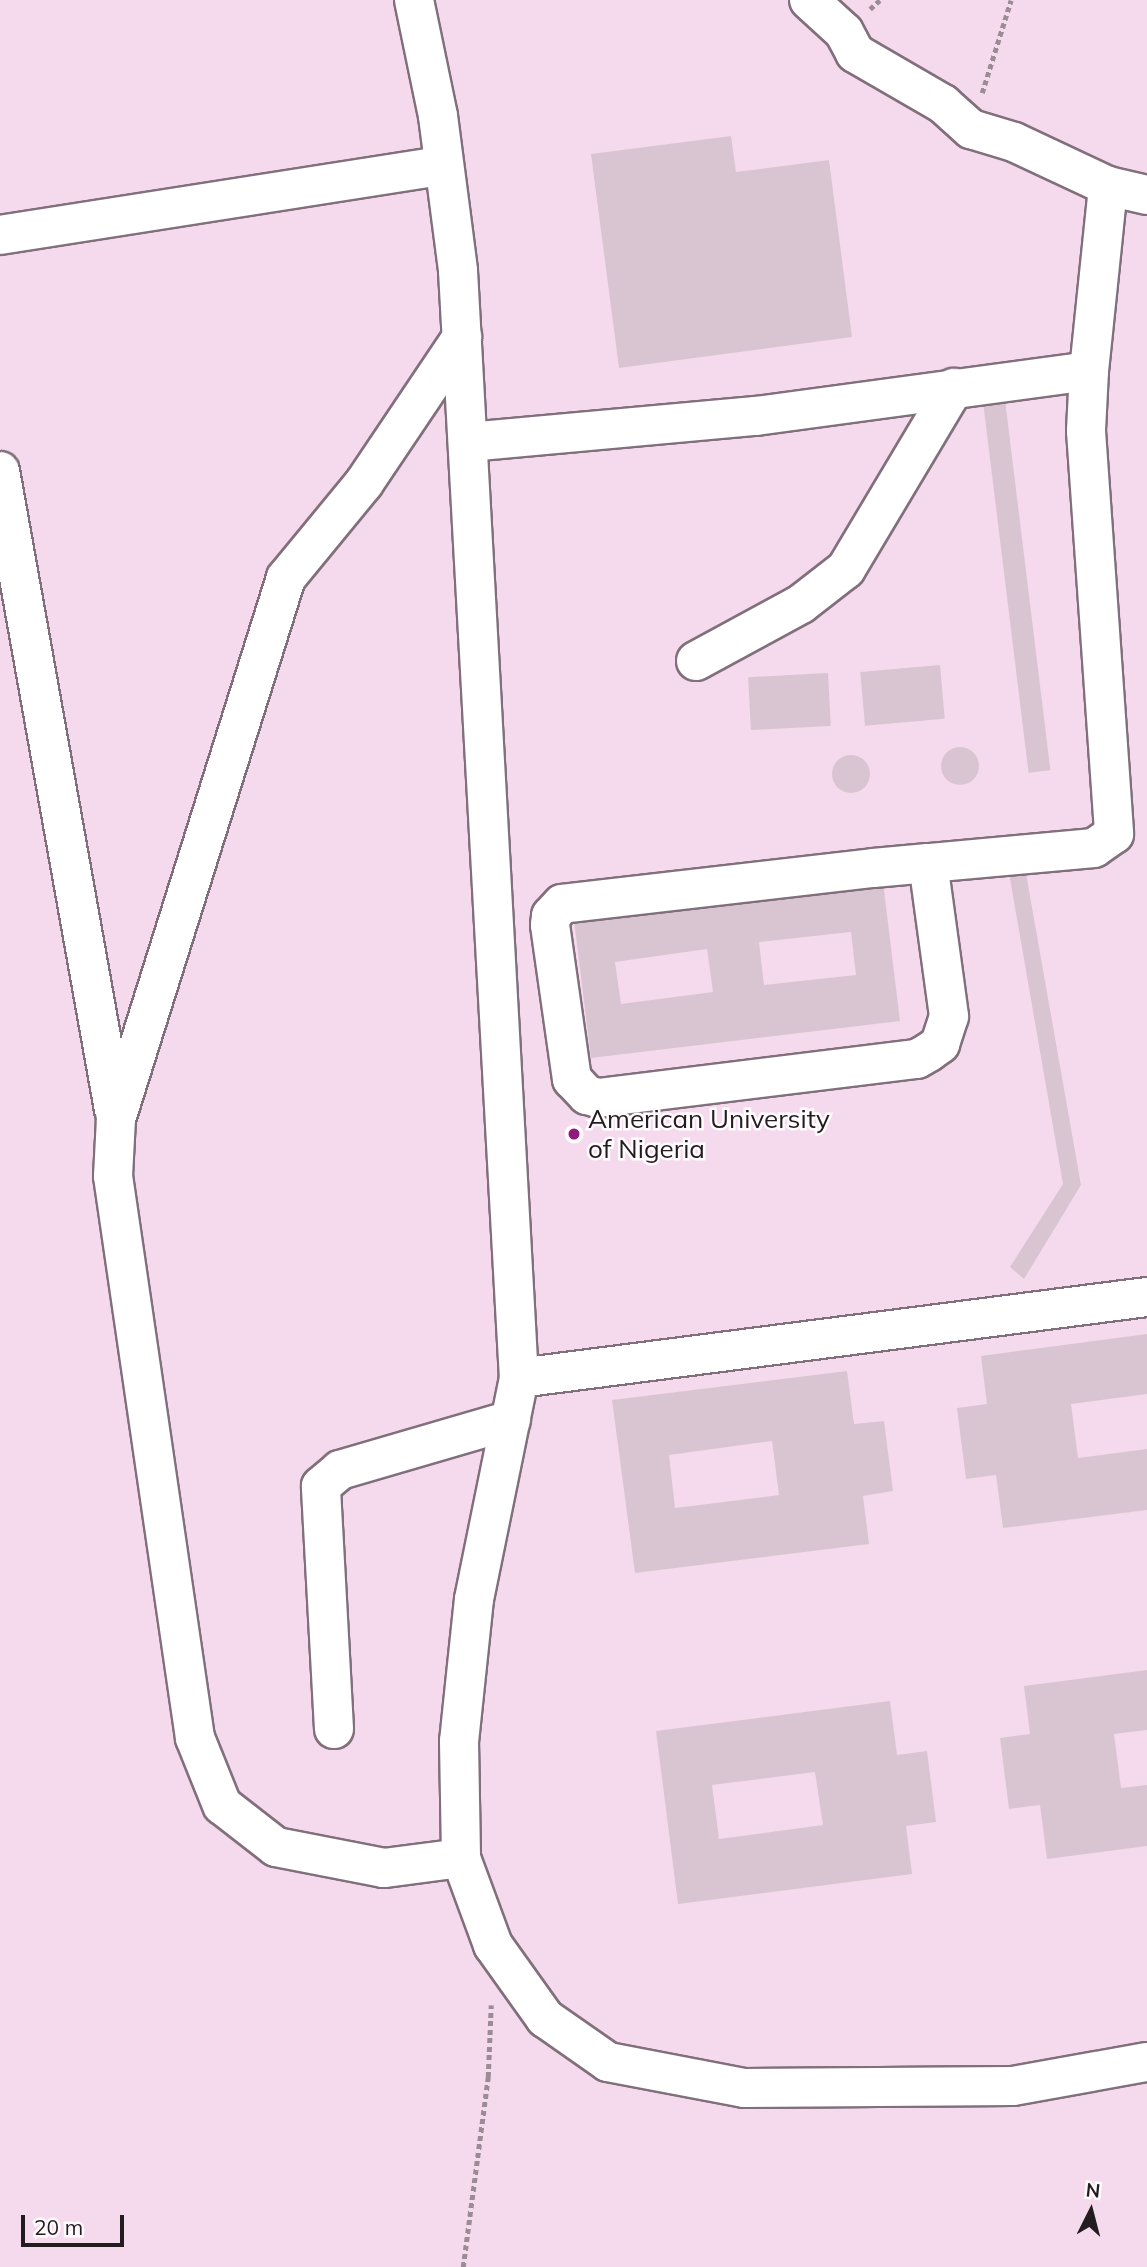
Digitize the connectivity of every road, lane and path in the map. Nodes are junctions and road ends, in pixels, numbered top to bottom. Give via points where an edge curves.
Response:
1 (414, 0) edge
2 (809, 0) edge
3 (1011, 0) edge
4 (971, 129) junction
5 (441, 166) junction
6 (1108, 186) junction
7 (1147, 195) edge
8 (0, 235) edge
9 (462, 337) junction
10 (1089, 371) junction
11 (954, 388) junction
12 (468, 442) junction
13 (0, 471) edge
14 (696, 661) dead end
15 (928, 863) junction
16 (116, 1119) junction
17 (1147, 1297) edge
18 (519, 1378) junction
19 (511, 1420) junction
20 (334, 1728) dead end
21 (461, 1858) junction
22 (493, 1945) junction
23 (1147, 2062) edge
24 (463, 2267) edge

1 - 5 lane via 438,116
2 - 4 lane via 844,32 855,53 943,104
3 - 4 path
4 - 6 lane via 1014,142
5 - 8 lane
5 - 9 lane via 458,271
6 - 7 lane
6 - 10 lane
9 - 12 lane
9 - 16 lane via 378,463 286,578
10 - 11 lane
10 - 15 lane via 1086,431 1114,834 1094,848
11 - 12 lane via 757,416
11 - 14 lane via 846,569 801,604
12 - 18 lane
13 - 16 lane
15 - 15 lane via 562,904 551,916 550,925 572,1079 587,1096 598,1098 917,1059 929,1052 940,1044 949,1016
16 - 21 lane via 113,1177 195,1738 222,1805 276,1847 384,1868
17 - 18 lane
18 - 19 lane
19 - 20 lane via 340,1470 321,1486
19 - 21 lane via 474,1599 459,1741
21 - 22 lane
22 - 23 lane via 545,2018 608,2062 744,2088 1013,2087
22 - 24 path via 488,2077

